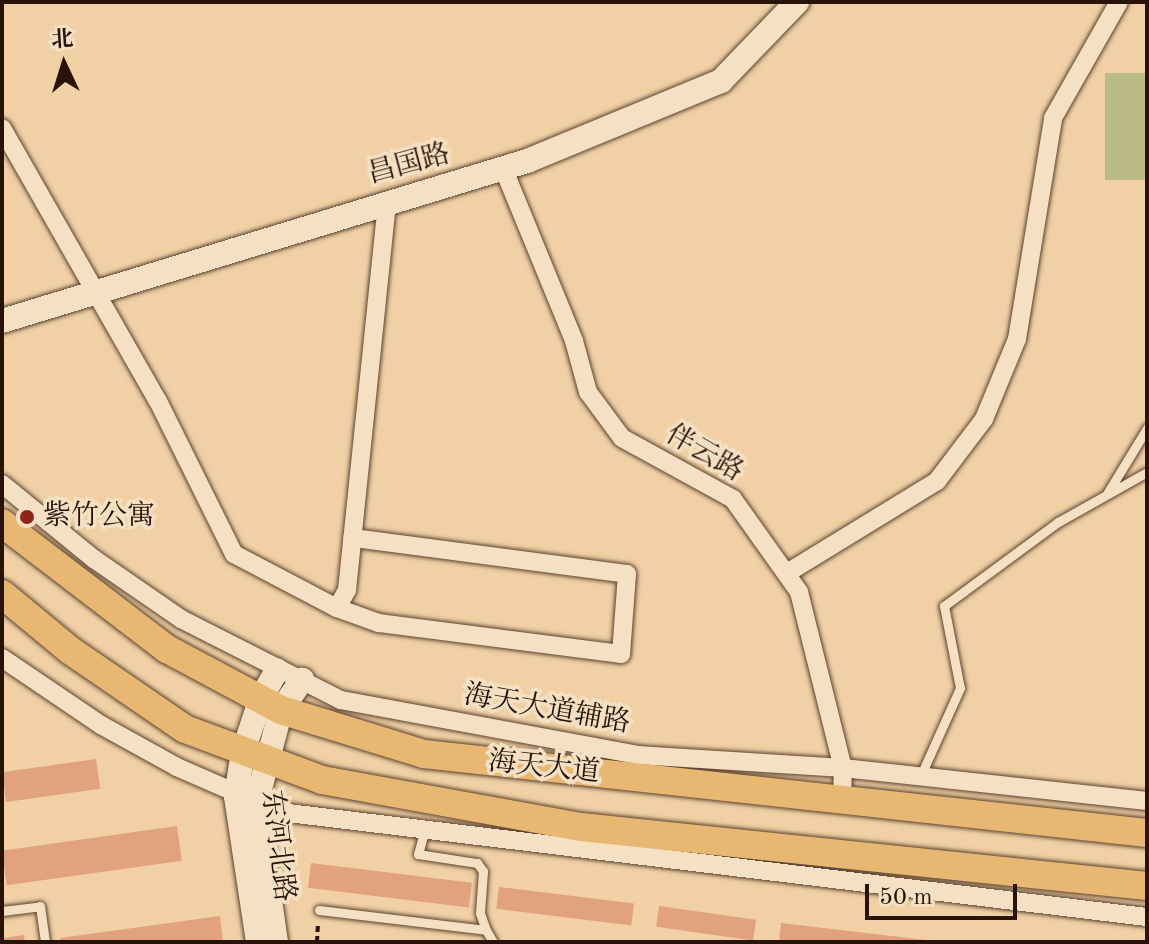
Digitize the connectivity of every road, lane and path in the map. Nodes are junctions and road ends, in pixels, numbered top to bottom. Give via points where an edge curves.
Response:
1 (797, 2) edge
2 (1119, 2) edge
3 (2, 128) edge
4 (504, 170) junction
5 (387, 201) junction
6 (95, 293) junction
7 (2, 321) edge
8 (1147, 428) edge
9 (1147, 472) edge
10 (2, 484) edge
11 (1106, 495) junction
12 (2, 523) edge
13 (352, 538) junction
14 (787, 573) junction
15 (2, 594) edge
16 (337, 608) junction
17 (2, 658) edge
18 (277, 670) junction
19 (302, 680) junction
20 (271, 704) junction
21 (253, 756) junction
22 (843, 768) junction
23 (920, 777) junction
24 (246, 800) junction
25 (842, 800) junction
26 (1147, 801) edge
27 (424, 832) junction
28 (1147, 833) edge
29 (1147, 886) edge
30 (319, 910) dead end
31 (2, 911) edge
32 (1147, 917) edge
33 (486, 930) junction
34 (45, 942) edge
35 (258, 942) edge
36 (276, 942) edge
37 (492, 942) edge

1 - 4 main road, 昌国路 via 721,81
2 - 14 street via 1053,118 1017,339 984,419 937,481
3 - 6 street
4 - 5 main road, 昌国路
4 - 14 street, 伴云路 via 574,341 588,392 622,438 733,499
5 - 6 main road, 昌国路
5 - 13 street
6 - 7 main road, 昌国路
6 - 16 street via 158,401 234,554
8 - 11 lane
9 - 11 lane
10 - 18 street, 海天大道辅路 via 94,559 181,619
11 - 23 lane via 1058,522 944,606 960,688
12 - 20 main road, 海天大道 via 167,649
13 - 16 street via 347,590
13 - 16 street via 627,574 621,654 379,623
14 - 22 street, 伴云路 via 799,592 819,658
15 - 21 main road, 海天大道 via 71,651 185,729
17 - 24 street via 101,725
18 - 19 street, 海天大道辅路
18 - 20 main road, 东河北路
19 - 20 main road, 东河北路
19 - 22 street, 海天大道辅路 via 341,700 638,755
20 - 21 main road, 东河北路
20 - 25 main road, 海天大道 via 424,754
21 - 24 main road, 东河北路
21 - 29 main road, 海天大道 via 322,780 581,827
22 - 23 street, 海天大道辅路
22 - 25 street, 伴云路
23 - 26 street, 海天大道辅路
24 - 27 street via 280,812
24 - 35 main road, 东河北路
24 - 36 main road, 东河北路
25 - 28 main road, 海天大道
27 - 32 street
27 - 33 lane via 418,854 477,863 483,871 480,913
30 - 33 lane
31 - 34 lane via 40,906
33 - 37 lane

